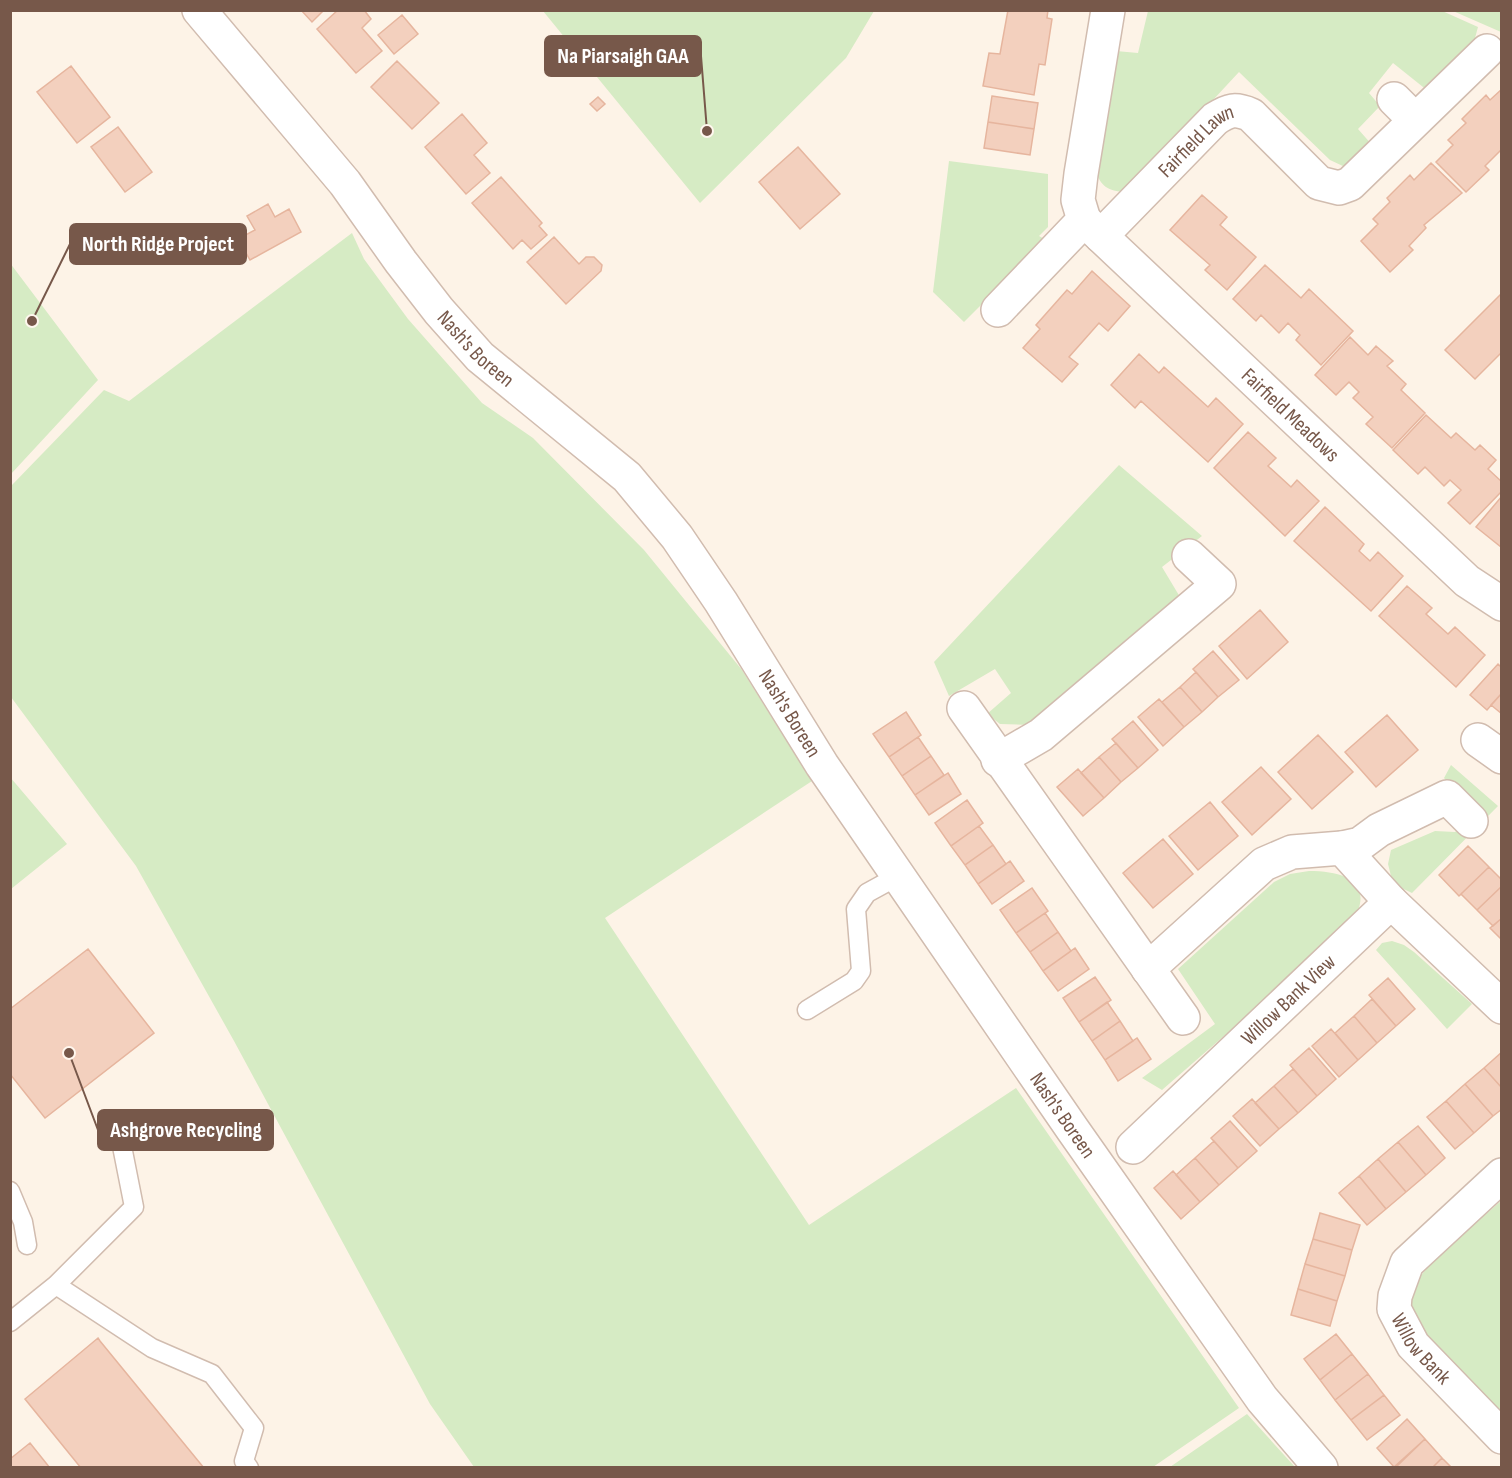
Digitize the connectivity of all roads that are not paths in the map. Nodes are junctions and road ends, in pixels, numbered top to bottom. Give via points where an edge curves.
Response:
1 (199, 10) edge
2 (1108, 10) edge
3 (1487, 51) dead end
4 (1093, 228) junction
5 (998, 310) dead end
6 (1189, 556) dead end
7 (1502, 604) edge
8 (964, 708) dead end
9 (998, 760) junction
10 (1471, 820) dead end
11 (1342, 848) junction
12 (898, 876) junction
13 (1391, 902) junction
14 (1148, 969) junction
15 (1502, 1007) edge
16 (807, 1010) dead end
17 (1183, 1018) dead end
18 (117, 1121) dead end
19 (1133, 1147) dead end
20 (1502, 1175) edge
21 (10, 1191) edge
22 (27, 1245) dead end
23 (56, 1285) junction
24 (10, 1322) edge
25 (1502, 1437) edge
26 (249, 1467) edge
27 (1321, 1467) edge

1 - 12 street, Nash's Boreen via 332,166 425,294 480,357 627,477 676,537
2 - 4 street via 1078,200
3 - 4 street, Fairfield Lawn via 1405,110 1350,184 1339,188 1319,183 1251,115 1229,110
4 - 5 street, Fairfield Lawn
4 - 7 street, Fairfield Meadows via 1467,581
6 - 9 street via 1218,584 1041,735
8 - 9 street
9 - 14 street
10 - 11 street via 1447,797 1360,843
11 - 13 street
11 - 14 street via 1292,852 1264,864
12 - 16 lane via 867,893 856,909 861,970 854,981
12 - 27 street, Nash's Boreen via 1262,1399
13 - 15 street
13 - 19 street, Willow Bank View
14 - 17 street
18 - 23 lane via 134,1207
20 - 25 street, Willow Bank via 1407,1263 1394,1309 1413,1345
21 - 22 lane via 23,1222
23 - 24 lane
23 - 26 lane via 152,1348 212,1374 254,1428 244,1461

